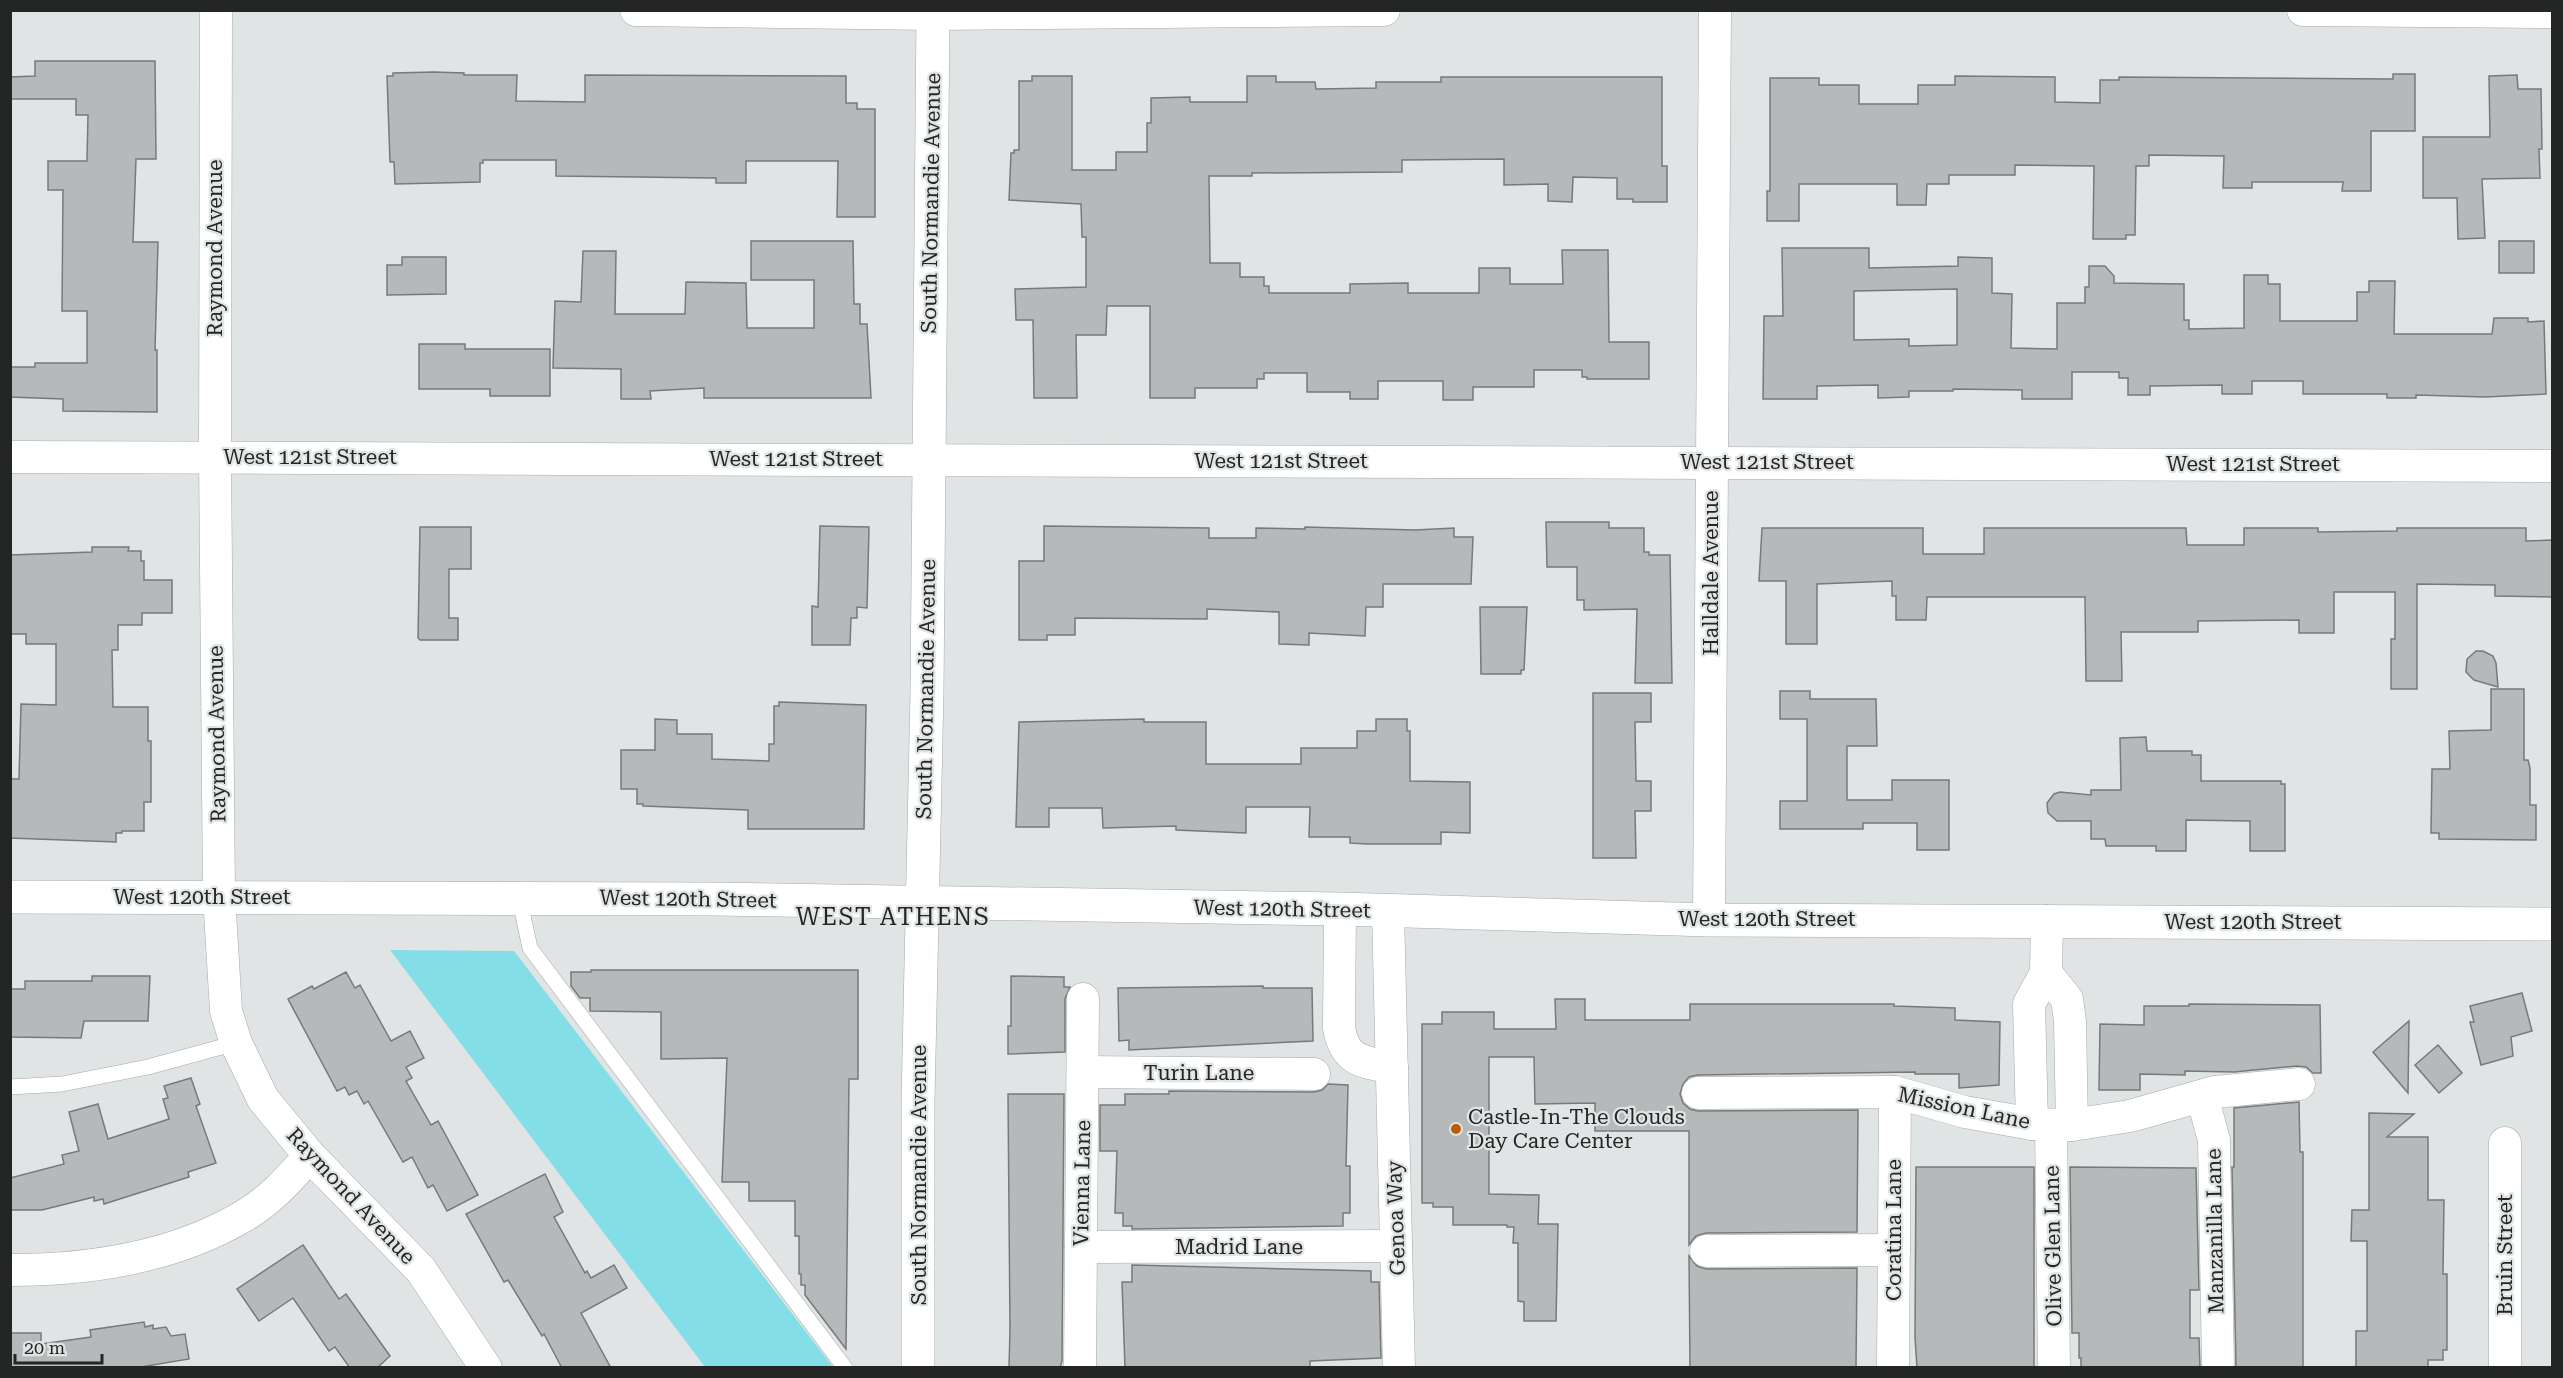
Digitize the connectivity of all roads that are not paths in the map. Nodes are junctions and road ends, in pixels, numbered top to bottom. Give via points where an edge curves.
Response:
1 (216, 10) edge
2 (636, 10) edge
3 (1384, 10) edge
4 (1715, 10) edge
5 (2303, 10) edge
6 (933, 12) edge
7 (2553, 12) edge
8 (10, 457) edge
9 (215, 457) junction
10 (929, 459) junction
11 (1712, 462) junction
12 (2553, 466) edge
13 (219, 896) junction
14 (10, 897) edge
15 (519, 897) junction
16 (922, 901) junction
17 (1340, 909) junction
18 (1388, 911) junction
19 (1709, 920) junction
20 (2047, 921) junction
21 (2553, 924) edge
22 (2046, 973) junction
23 (1083, 999) dead end
24 (236, 1043) junction
25 (1392, 1068) junction
26 (1084, 1072) junction
27 (1314, 1074) dead end
28 (2299, 1084) dead end
29 (10, 1087) edge
30 (1895, 1092) junction
31 (1698, 1093) dead end
32 (2202, 1096) junction
33 (2052, 1125) junction
34 (2505, 1143) dead end
35 (310, 1156) junction
36 (1396, 1246) junction
37 (1080, 1247) junction
38 (1894, 1250) junction
39 (1706, 1251) dead end
40 (10, 1270) edge
41 (486, 1368) edge
42 (845, 1368) edge
43 (918, 1368) edge
44 (1080, 1368) edge
45 (1399, 1368) edge
46 (1893, 1368) edge
47 (2054, 1368) edge
48 (2218, 1368) edge
49 (2505, 1368) edge

1 - 9 street, Raymond Avenue
2 - 6 street
3 - 6 street
4 - 11 street, Halldale Avenue
5 - 7 street
6 - 10 street, South Normandie Avenue
8 - 9 street, West 121st Street
9 - 10 street, West 121st Street
9 - 13 street, Raymond Avenue
10 - 11 street, West 121st Street
10 - 16 street, South Normandie Avenue
11 - 12 street, West 121st Street
11 - 19 street, Halldale Avenue
13 - 14 street, West 120th Street
13 - 15 street, West 120th Street
13 - 24 street, Raymond Avenue via 226,1011
15 - 16 street, West 120th Street
15 - 42 lane via 530,948
16 - 17 street, West 120th Street
16 - 43 street, South Normandie Avenue
17 - 18 street, West 120th Street
17 - 25 street via 1342,1046 1351,1055
18 - 19 street, West 120th Street
18 - 25 street, Genoa Way
19 - 20 street, West 120th Street
20 - 21 street, West 120th Street
20 - 22 street, Olive Glen Lane
22 - 33 street, Olive Glen Lane via 2029,1004
22 - 33 street, Olive Glen Lane via 2067,999 2070,1021
23 - 26 street, Vienna Lane
24 - 29 lane via 148,1067 62,1084
24 - 35 street, Raymond Avenue via 263,1099
25 - 36 street, Genoa Way
26 - 27 street, Turin Lane
26 - 37 street, Vienna Lane
28 - 32 street, Mission Lane
30 - 31 street, Mission Lane
30 - 33 street, Mission Lane via 1965,1112
30 - 38 street, Coratina Lane
32 - 33 street, Mission Lane via 2130,1116
32 - 48 street, Manzanilla Lane via 2214,1140
33 - 47 street, Olive Glen Lane
34 - 49 street, Bruin Street
35 - 40 street via 279,1190 243,1217 179,1246 134,1259
35 - 41 street, Raymond Avenue via 421,1270
36 - 37 street, Madrid Lane
36 - 45 street, Genoa Way
37 - 44 street, Vienna Lane
38 - 39 street
38 - 46 street, Coratina Lane

